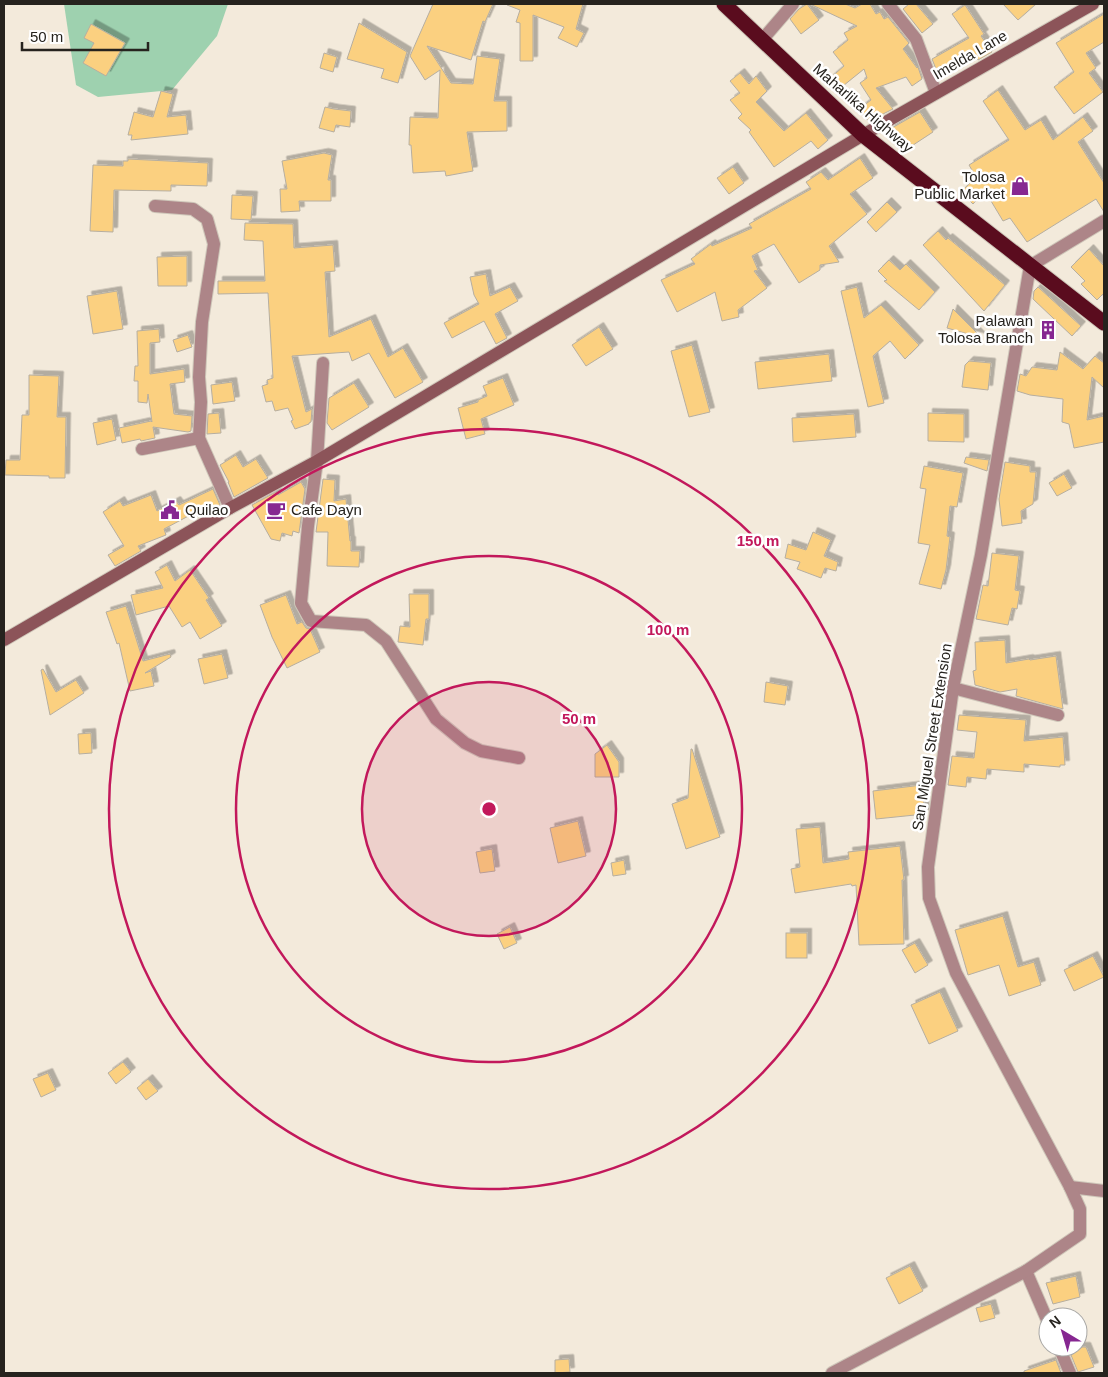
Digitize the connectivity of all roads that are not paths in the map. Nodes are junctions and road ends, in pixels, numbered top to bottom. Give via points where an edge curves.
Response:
1 (724, 4) edge
2 (793, 4) edge
3 (888, 4) edge
4 (1093, 4) edge
5 (762, 40) junction
6 (936, 93) junction
7 (863, 135) junction
8 (155, 206) dead end
9 (1104, 221) edge
10 (1030, 266) junction
11 (1104, 323) edge
12 (323, 363) dead end
13 (198, 438) junction
14 (142, 449) dead end
15 (317, 461) junction
16 (230, 508) junction
17 (4, 640) edge
18 (954, 688) junction
19 (1058, 715) dead end
20 (519, 758) dead end
21 (1070, 1187) junction
22 (1104, 1191) edge
23 (1026, 1271) junction
24 (1042, 1307) edge
25 (1063, 1357) edge
26 (832, 1373) edge
27 (1070, 1373) edge

1 - 5 highway, Maharlika Highway
2 - 5 street
3 - 6 street via 916,39
4 - 6 street, Imelda Lane
5 - 7 highway, Maharlika Highway
6 - 7 street, Imelda Lane
7 - 10 highway, Maharlika Highway
7 - 15 street, Imelda Lane
8 - 13 street via 193,209 207,219 214,244 202,322
9 - 10 street
10 - 11 highway, Maharlika Highway
10 - 18 street, San Miguel Street Extension via 981,555
12 - 15 street
13 - 14 street
13 - 16 street
15 - 16 street, Imelda Lane
15 - 20 street via 301,603 311,621 366,625 386,641 436,719 465,743 481,751
16 - 17 street, Imelda Lane
18 - 19 street
18 - 21 street, San Miguel Street Extension via 928,867 929,898 956,973
21 - 22 street
21 - 23 street, San Miguel Street Extension via 1080,1210 1080,1234
23 - 24 street
23 - 26 street
25 - 27 street

